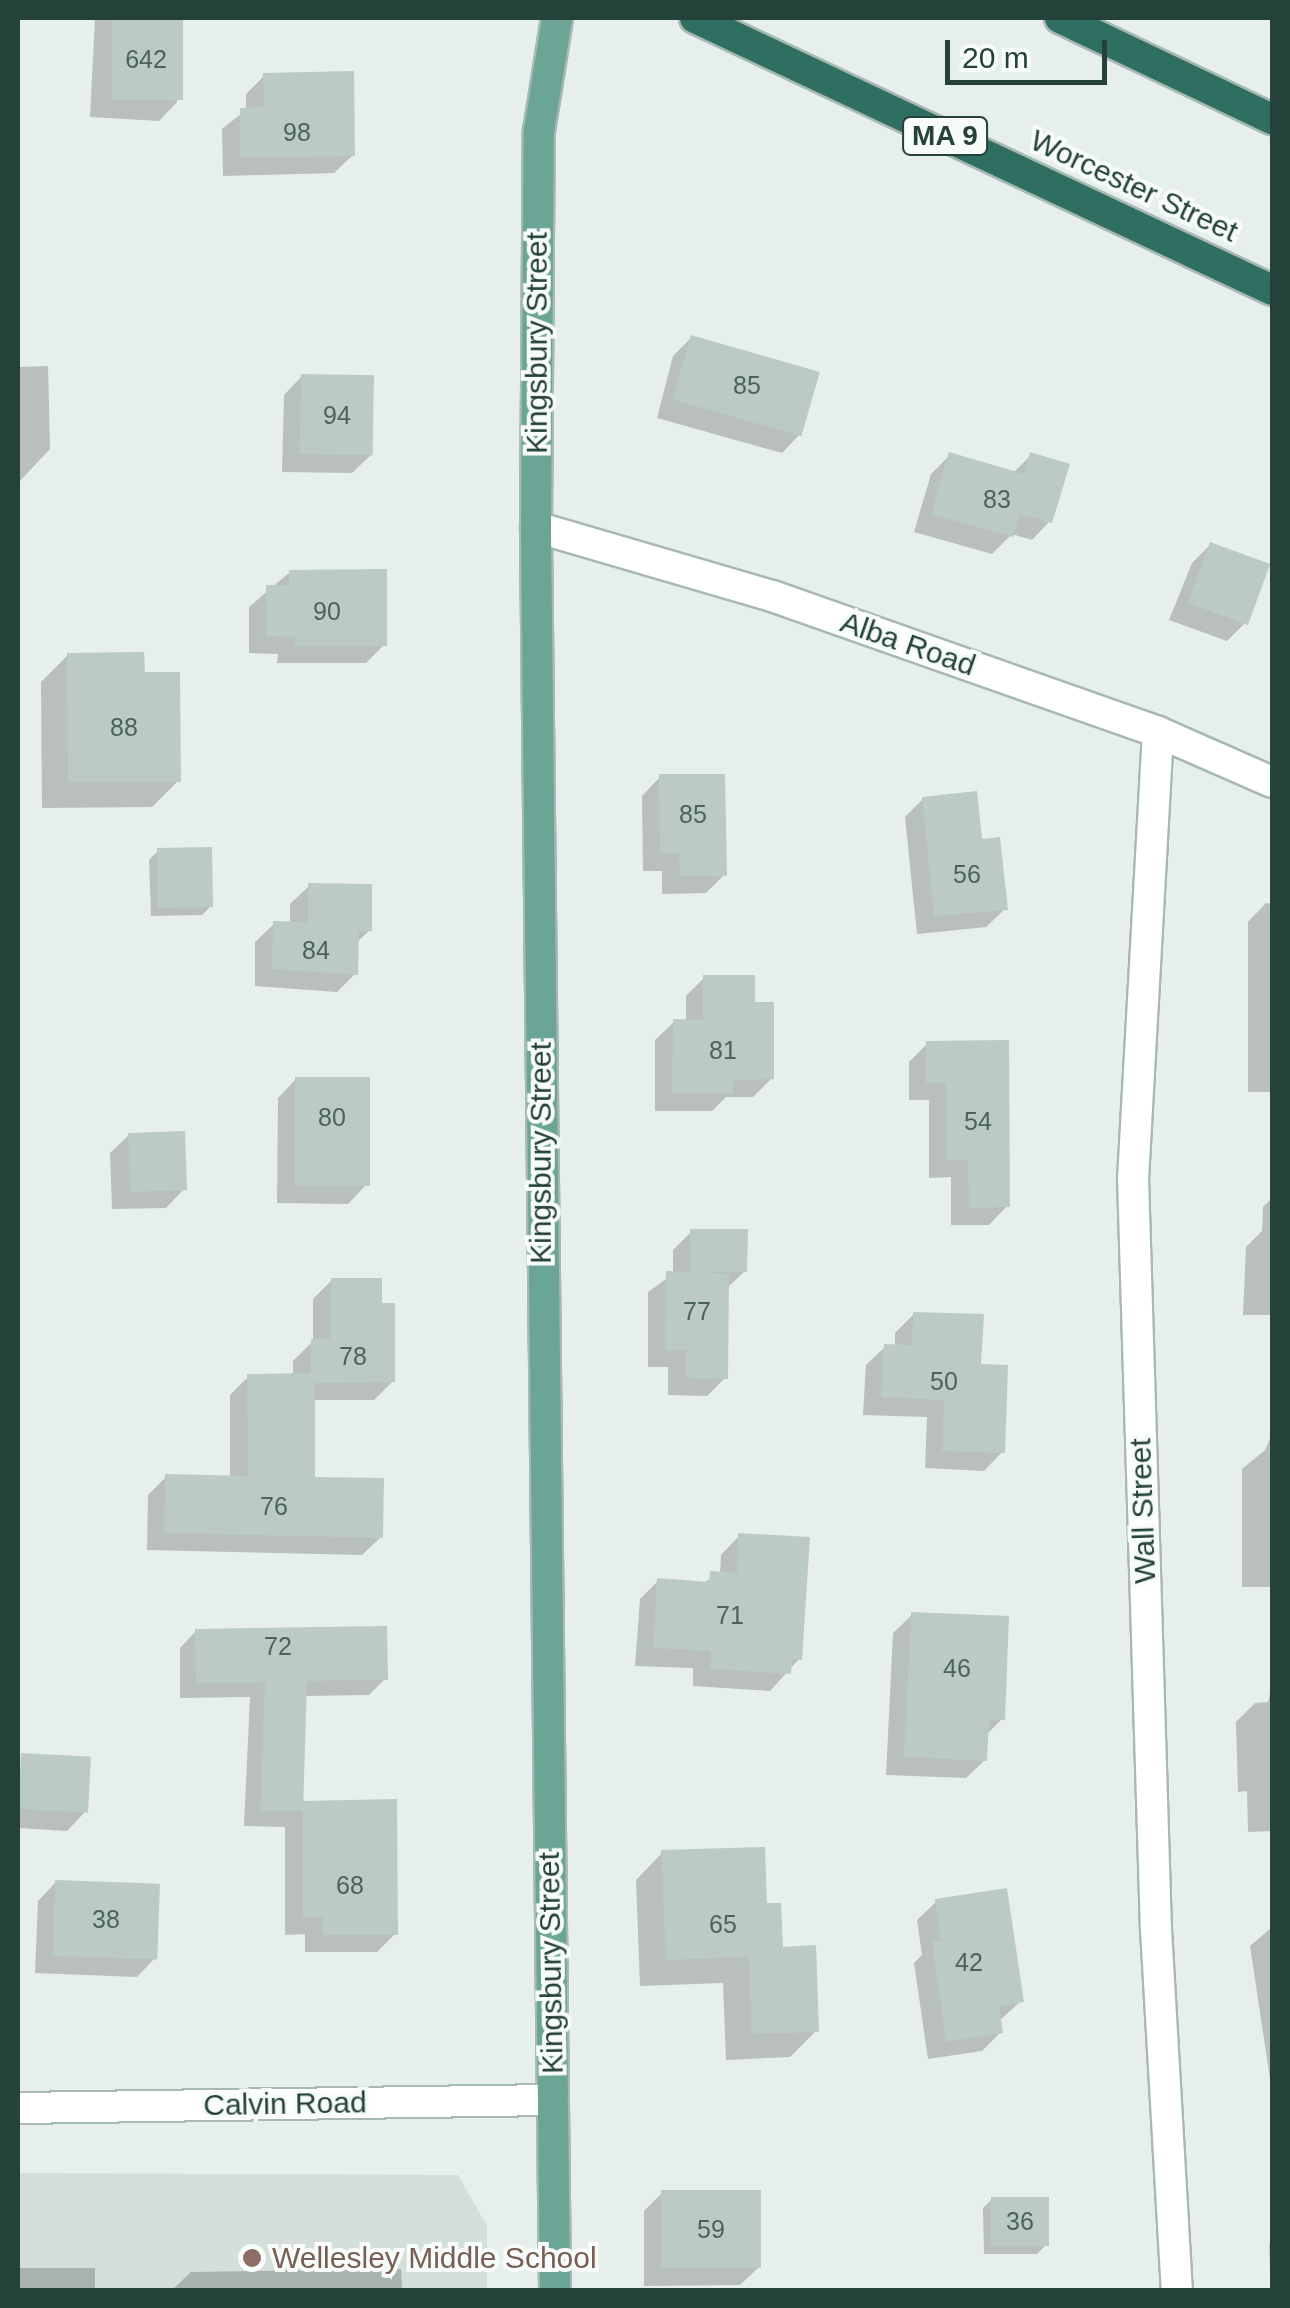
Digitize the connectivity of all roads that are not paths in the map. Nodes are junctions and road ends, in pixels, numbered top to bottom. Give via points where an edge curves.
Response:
1 (556, 18) edge
2 (694, 18) edge
3 (1060, 18) edge
4 (1272, 119) edge
5 (1272, 290) edge
6 (536, 527) junction
7 (1158, 732) junction
8 (1272, 782) edge
9 (553, 2100) junction
10 (18, 2108) edge
11 (555, 2290) edge
12 (1177, 2290) edge

1 - 6 main road, Kingsbury Street via 538,131
2 - 5 highway, Worcester Street / MA 9
3 - 4 highway
6 - 7 street, Alba Road via 775,597
6 - 9 main road, Kingsbury Street
7 - 8 street, Alba Road
7 - 12 street, Wall Street via 1133,1178 1156,1930
9 - 10 street, Calvin Road
9 - 11 main road, Kingsbury Street

